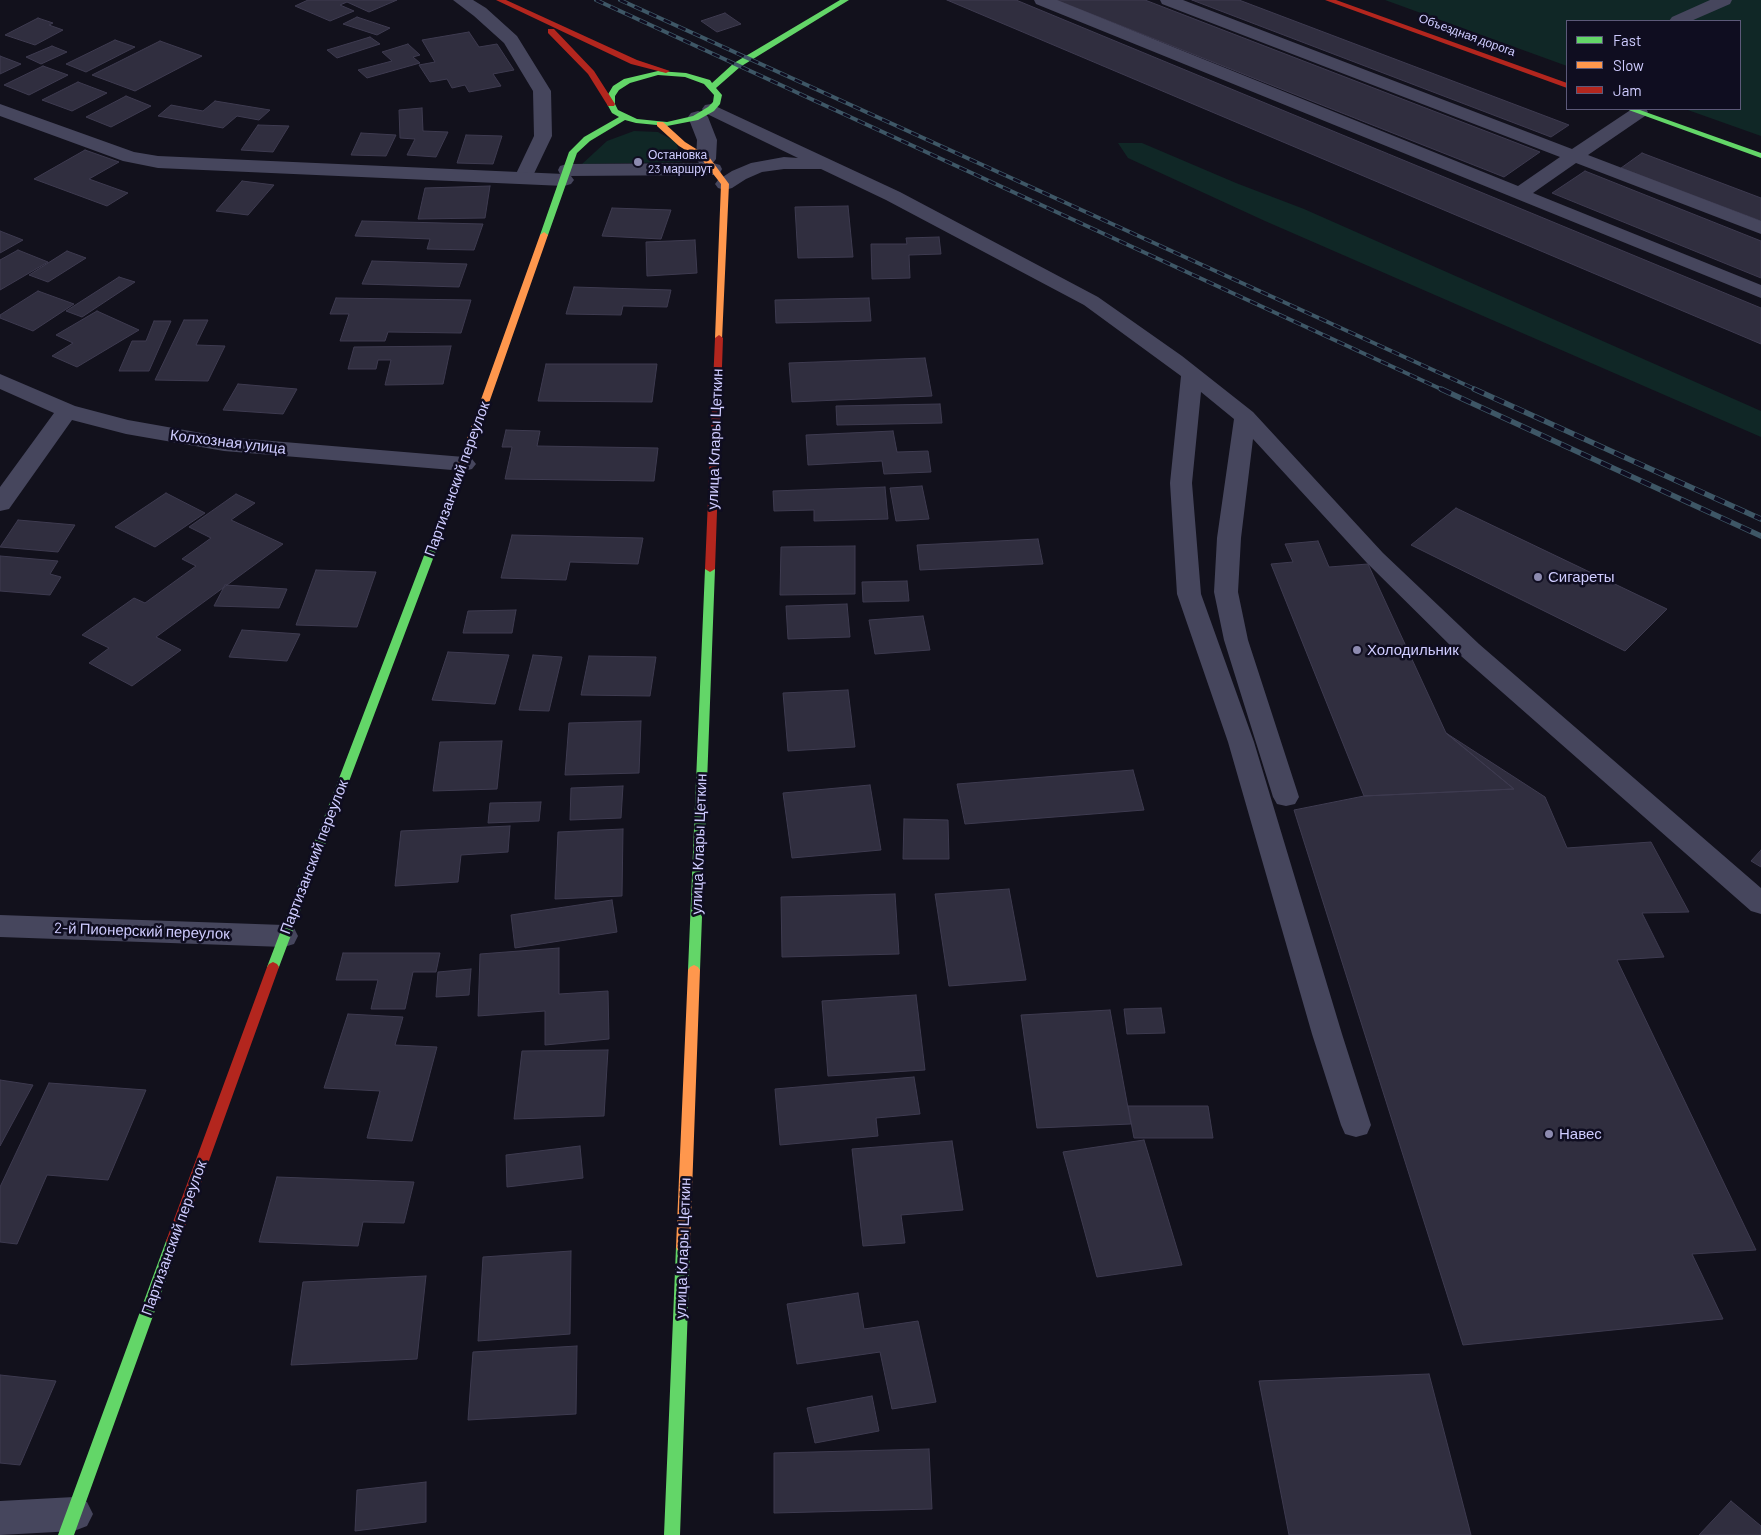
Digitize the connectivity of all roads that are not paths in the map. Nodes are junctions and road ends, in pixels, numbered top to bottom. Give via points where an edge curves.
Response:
1 (461, 0) edge
2 (500, 0) edge
3 (845, 0) edge
4 (1042, 0) edge
5 (1168, 0) edge
6 (1329, 0) edge
7 (1724, 0) edge
8 (526, 12) junction
9 (1680, 20) edge
10 (702, 66) dead end
11 (680, 74) junction
12 (713, 86) junction
13 (1566, 86) edge
14 (611, 104) junction
15 (0, 110) edge
16 (1635, 110) edge
17 (705, 113) junction
18 (624, 117) junction
19 (660, 124) junction
20 (1576, 156) junction
21 (1761, 156) edge
22 (709, 164) junction
23 (828, 164) junction
24 (565, 175) junction
25 (523, 178) junction
26 (725, 184) junction
27 (1519, 194) junction
28 (1761, 228) edge
29 (1761, 292) edge
30 (1192, 374) junction
31 (0, 381) edge
32 (67, 411) junction
33 (1246, 418) junction
34 (464, 464) junction
35 (0, 504) edge
36 (1286, 797) dead end
37 (1761, 904) edge
38 (0, 926) edge
39 (284, 936) junction
40 (1356, 1125) dead end
41 (0, 1518) edge
42 (70, 1525) edge
43 (672, 1535) edge

1 - 25 lane via 511,40 542,91 543,136
2 - 8 street
3 - 12 street via 737,65
4 - 27 lane
5 - 20 lane
6 - 13 street, Объездная дорога
7 - 9 lane
8 - 11 street via 634,62
8 - 14 street via 572,51
10 - 11 street
11 - 12 street via 696,77
11 - 14 street via 658,73 627,81 616,88
12 - 17 street via 718,95 717,102
14 - 18 street
15 - 25 street via 121,154 158,162
16 - 20 lane
16 - 21 street
17 - 19 street via 683,122
17 - 22 street
17 - 23 lane
18 - 19 street
18 - 24 street, Партизанский переулок via 587,139 573,152
19 - 22 street
20 - 27 lane
20 - 28 lane
22 - 24 lane
22 - 26 street
23 - 26 lane via 784,163 758,168
23 - 30 lane via 1091,301
24 - 25 street
24 - 34 street, Партизанский переулок
26 - 43 street, улица Клары Цеткин
27 - 29 lane
30 - 33 lane
30 - 40 lane via 1181,483 1189,594 1241,742
31 - 32 street, Колхозная улица
32 - 34 street, Колхозная улица via 126,428 224,444
32 - 35 street
33 - 36 lane via 1229,538 1226,592 1236,640
33 - 37 lane via 1374,558 1470,650
34 - 39 street, Партизанский переулок
38 - 39 lane, 2-й Пионерский переулок
39 - 42 street, Партизанский переулок
41 - 42 street

